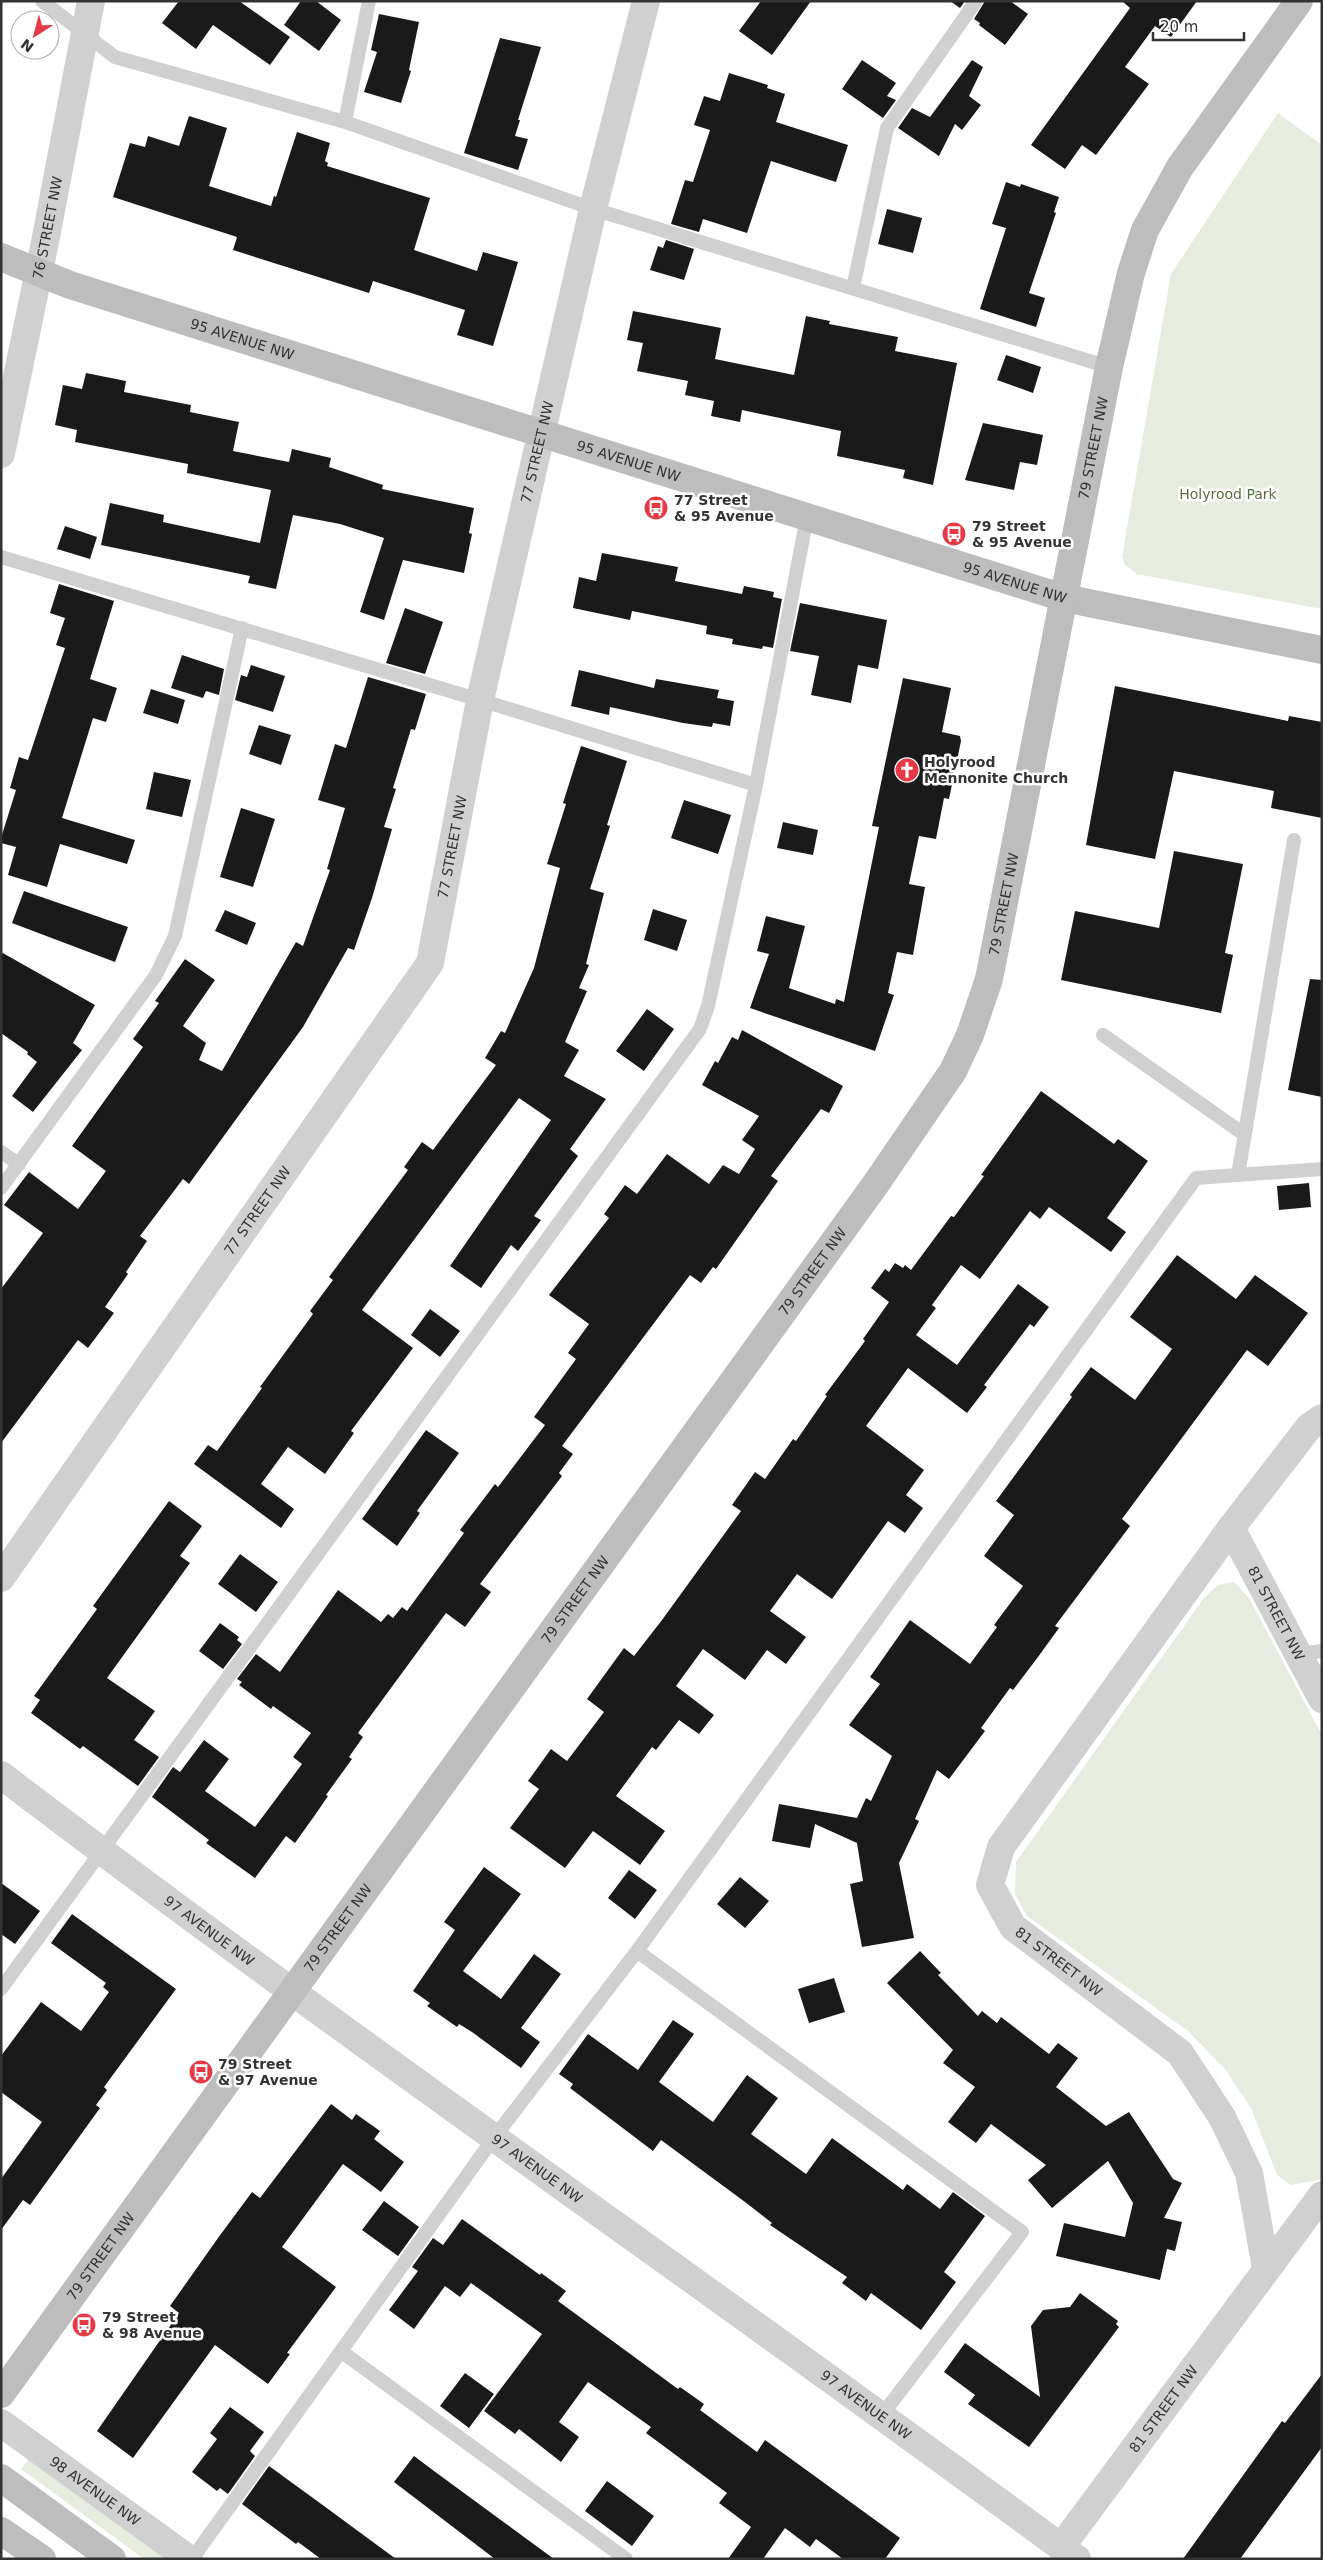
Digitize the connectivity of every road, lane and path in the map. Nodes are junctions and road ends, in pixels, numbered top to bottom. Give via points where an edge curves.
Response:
1 (42, 1) edge
2 (91, 1) edge
3 (369, 1) edge
4 (646, 1) edge
5 (976, 1) edge
6 (1299, 1) edge
7 (84, 35) junction
8 (345, 122) junction
9 (593, 209) junction
10 (1, 257) edge
11 (39, 272) junction
12 (853, 288) junction
13 (1109, 367) junction
14 (543, 434) junction
15 (1, 454) edge
16 (807, 517) junction
17 (1, 557) edge
18 (1064, 598) junction
19 (242, 628) junction
20 (1322, 650) edge
21 (480, 700) junction
22 (756, 785) junction
23 (1294, 840) dead end
24 (1103, 1035) dead end
25 (1245, 1136) junction
26 (1, 1152) edge
27 (19, 1164) junction
28 (1322, 1169) edge
29 (1238, 1175) junction
30 (1, 1188) edge
31 (1322, 1418) edge
32 (1231, 1528) junction
33 (1, 1578) edge
34 (1309, 1652) edge
35 (1322, 1699) edge
36 (1, 1774) edge
37 (101, 1851) junction
38 (637, 1951) junction
39 (1, 1989) edge
40 (292, 1990) junction
41 (493, 2139) junction
42 (1322, 2195) edge
43 (1266, 2268) junction
44 (342, 2352) junction
45 (1, 2394) edge
46 (882, 2415) junction
47 (1, 2423) edge
48 (1, 2478) edge
49 (1, 2531) edge
50 (1069, 2553) edge
51 (42, 2559) edge
52 (112, 2559) edge
53 (190, 2559) edge
54 (626, 2559) edge

1 - 7 lane
2 - 7 street, 76 STREET NW
3 - 8 lane
4 - 9 street, 77 STREET NW
5 - 12 lane via 887,128
6 - 13 street, 79 STREET NW via 1180,167 1144,230
7 - 8 lane via 115,57
7 - 11 street, 76 STREET NW
8 - 9 lane
9 - 12 lane
9 - 14 street, 77 STREET NW
10 - 11 street, 95 AVENUE NW
11 - 14 street, 95 AVENUE NW
11 - 15 street, 76 STREET NW
12 - 13 lane
13 - 18 street, 79 STREET NW
14 - 16 street, 95 AVENUE NW
14 - 21 street, 77 STREET NW
16 - 18 street, 95 AVENUE NW
16 - 22 lane
17 - 19 lane
18 - 20 street, 95 AVENUE NW
18 - 40 street, 79 STREET NW via 989,980 954,1071 875,1185
19 - 21 lane
19 - 27 lane via 175,936 156,975
21 - 22 lane
21 - 33 street, 77 STREET NW via 430,963
22 - 37 lane via 708,1006 700,1029
23 - 25 lane
24 - 25 lane
25 - 29 lane
26 - 27 lane
27 - 30 lane
28 - 29 lane
29 - 38 lane via 1196,1178
31 - 32 street, 81 STREET NW via 1309,1427
32 - 34 street, 81 STREET NW
32 - 43 street, 81 STREET NW via 1001,1847 990,1885 1013,1927 1180,2053 1222,2117 1249,2173
34 - 35 street, 81 STREET NW
36 - 37 street, 97 AVENUE NW
37 - 39 lane
37 - 40 street, 97 AVENUE NW
38 - 41 lane
38 - 46 lane via 1022,2232
40 - 41 street, 97 AVENUE NW
40 - 45 street, 79 STREET NW
41 - 44 lane
41 - 46 street, 97 AVENUE NW
42 - 43 street, 81 STREET NW
43 - 50 street, 81 STREET NW
44 - 53 lane
44 - 54 lane
46 - 50 street, 97 AVENUE NW
47 - 53 street, 98 AVENUE NW
48 - 52 street
49 - 51 street

